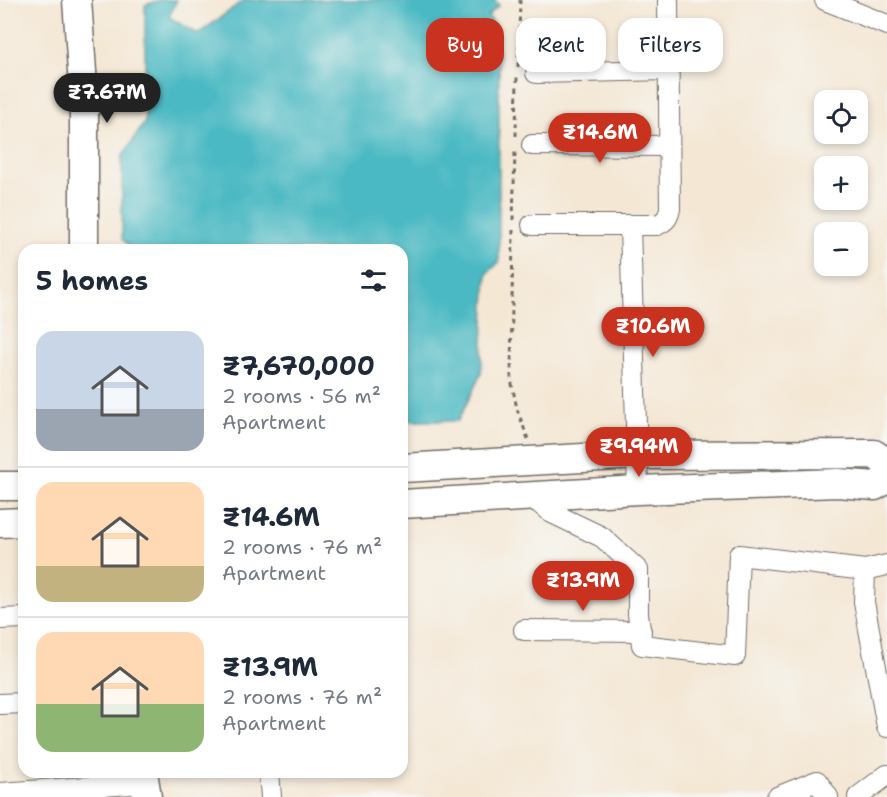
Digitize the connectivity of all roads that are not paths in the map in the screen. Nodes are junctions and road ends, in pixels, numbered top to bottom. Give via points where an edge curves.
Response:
1 (77, 0) edge
2 (668, 0) edge
3 (825, 0) edge
4 (668, 18) edge
5 (887, 25) edge
6 (618, 71) edge
7 (668, 72) edge
8 (536, 73) dead end
9 (532, 145) dead end
10 (669, 146) junction
11 (532, 225) dead end
12 (630, 226) junction
13 (84, 244) edge
14 (637, 455) junction
15 (887, 463) edge
16 (408, 468) edge
17 (887, 480) edge
18 (0, 486) edge
19 (18, 486) edge
20 (638, 490) junction
21 (531, 496) junction
22 (408, 504) edge
23 (18, 522) edge
24 (0, 523) edge
25 (887, 565) edge
26 (865, 570) junction
27 (18, 618) edge
28 (0, 619) edge
29 (524, 630) dead end
30 (640, 631) junction
31 (18, 703) edge
32 (0, 704) edge
33 (887, 727) edge
34 (887, 775) edge
35 (269, 778) edge
36 (145, 784) edge
37 (0, 793) edge
38 (271, 797) edge
39 (777, 797) edge
40 (828, 797) edge
41 (858, 797) edge

1 - 13 street via 84,100
2 - 4 street
3 - 5 street
6 - 8 street
7 - 10 street
9 - 10 street
10 - 12 street via 668,216 657,225
11 - 12 street
12 - 14 street
14 - 15 street via 874,454
14 - 16 street
14 - 20 street
17 - 20 street via 875,486 838,483
18 - 19 street
20 - 21 street
21 - 22 street
21 - 30 street via 550,512 602,537 638,570
23 - 24 street
25 - 26 street
26 - 30 street via 739,555 735,656 642,645
26 - 33 street via 864,602
27 - 28 street
29 - 30 street
31 - 32 street
34 - 41 street
35 - 38 street
36 - 37 street
39 - 40 street via 817,781

